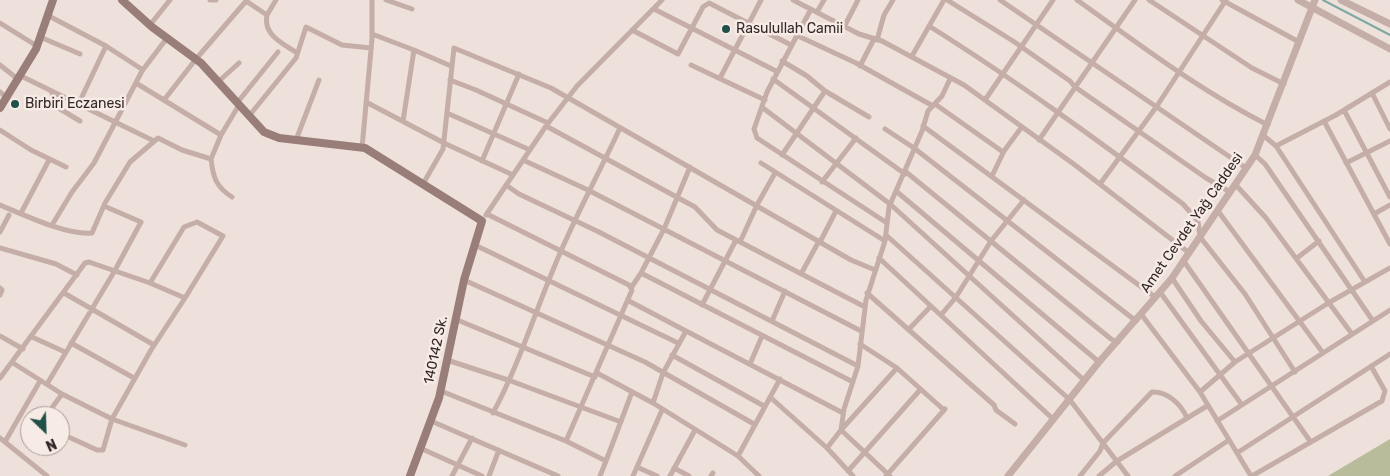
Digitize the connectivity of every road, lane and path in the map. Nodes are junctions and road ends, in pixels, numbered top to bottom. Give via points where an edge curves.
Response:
1 (122, 0) edge
2 (170, 0) edge
3 (210, 0) edge
4 (216, 0) edge
5 (276, 0) edge
6 (372, 0) edge
7 (386, 0) edge
8 (662, 0) edge
9 (761, 0) edge
10 (793, 0) edge
11 (824, 0) edge
12 (858, 0) edge
13 (893, 0) edge
14 (946, 0) edge
15 (1000, 0) edge
16 (1053, 0) edge
17 (1077, 0) edge
18 (1135, 0) edge
19 (1149, 0) edge
20 (1298, 0) edge
21 (1341, 0) edge
22 (245, 1) edge
23 (1225, 1) edge
24 (50, 2) edge
25 (1314, 4) edge
26 (412, 9) dead end
27 (654, 9) junction
28 (811, 9) junction
29 (817, 12) junction
30 (48, 15) junction
31 (267, 15) junction
32 (0, 23) edge
33 (749, 24) junction
34 (1037, 24) junction
35 (1390, 24) edge
36 (150, 25) junction
37 (845, 25) junction
38 (929, 26) junction
39 (1116, 27) junction
40 (692, 28) junction
41 (632, 30) junction
42 (372, 34) junction
43 (796, 35) junction
44 (1202, 36) junction
45 (40, 37) junction
46 (167, 38) junction
47 (876, 39) junction
48 (1300, 42) junction
49 (791, 45) junction
50 (37, 46) junction
51 (106, 46) junction
52 (371, 48) junction
53 (1022, 48) junction
54 (1390, 49) edge
55 (414, 50) junction
56 (736, 50) junction
57 (278, 52) dead end
58 (297, 53) junction
59 (80, 54) dead end
60 (912, 56) junction
61 (196, 59) junction
62 (782, 61) junction
63 (1093, 62) junction
64 (239, 63) dead end
65 (691, 64) dead end
66 (0, 65) edge
67 (451, 66) junction
68 (860, 66) junction
69 (143, 70) junction
70 (776, 70) junction
71 (1180, 72) junction
72 (519, 74) junction
73 (1003, 74) junction
74 (20, 78) junction
75 (720, 78) junction
76 (772, 79) junction
77 (950, 79) junction
78 (319, 80) dead end
79 (450, 80) junction
80 (218, 82) junction
81 (1390, 82) edge
82 (136, 83) junction
83 (1284, 84) junction
84 (1075, 87) junction
85 (51, 90) junction
86 (825, 91) junction
87 (1372, 93) junction
88 (3, 95) edge
89 (568, 98) junction
90 (164, 100) junction
91 (765, 100) junction
92 (985, 100) junction
93 (366, 102) junction
94 (78, 103) junction
95 (238, 104) junction
96 (507, 104) junction
97 (934, 105) junction
98 (1156, 106) junction
99 (814, 107) junction
100 (0, 108) edge
101 (763, 108) junction
102 (1344, 110) junction
103 (1058, 112) junction
104 (447, 113) junction
105 (249, 116) junction
106 (869, 117) dead end
107 (115, 120) junction
108 (80, 121) dead end
109 (403, 121) junction
110 (1324, 121) junction
111 (547, 125) junction
112 (1268, 125) junction
113 (923, 126) junction
114 (620, 128) junction
115 (1021, 128) junction
116 (885, 129) dead end
117 (1390, 129) edge
118 (0, 130) edge
119 (1139, 131) junction
120 (492, 132) junction
121 (795, 133) junction
122 (221, 135) junction
123 (1264, 136) junction
124 (856, 138) junction
125 (296, 140) junction
126 (1039, 140) junction
127 (1390, 141) edge
128 (154, 142) junction
129 (444, 143) junction
130 (1276, 146) junction
131 (362, 148) junction
132 (914, 148) junction
133 (530, 150) junction
134 (1003, 152) junction
135 (1367, 152) junction
136 (1255, 155) junction
137 (782, 156) junction
138 (211, 158) junction
139 (1120, 158) junction
140 (606, 159) junction
141 (49, 160) junction
142 (523, 160) junction
143 (482, 161) junction
144 (761, 163) dead end
145 (1346, 163) junction
146 (837, 164) junction
147 (66, 167) dead end
148 (690, 167) junction
149 (1246, 168) junction
150 (775, 172) junction
151 (905, 173) junction
152 (513, 175) junction
153 (992, 176) junction
154 (822, 182) junction
155 (423, 184) junction
156 (1100, 184) junction
157 (1235, 184) junction
158 (506, 185) junction
159 (588, 190) junction
160 (896, 192) junction
161 (1230, 192) junction
162 (232, 197) dead end
163 (679, 197) junction
164 (1390, 197) edge
165 (1024, 200) junction
166 (0, 204) edge
167 (890, 204) junction
168 (757, 205) junction
169 (1390, 205) edge
170 (104, 206) junction
171 (836, 211) junction
172 (1218, 211) junction
173 (21, 213) junction
174 (487, 214) junction
175 (1374, 214) junction
176 (9, 215) dead end
177 (576, 221) junction
178 (1007, 221) junction
179 (888, 223) junction
180 (52, 224) junction
181 (481, 225) junction
182 (664, 230) junction
183 (0, 232) edge
184 (1200, 237) junction
185 (885, 238) junction
186 (738, 241) junction
187 (819, 241) junction
188 (991, 241) junction
189 (1319, 242) junction
190 (1390, 244) edge
191 (475, 245) junction
192 (0, 248) edge
193 (561, 251) junction
194 (1188, 252) junction
195 (650, 258) junction
196 (879, 258) junction
197 (1297, 258) junction
198 (978, 260) junction
199 (1183, 260) junction
200 (727, 261) junction
201 (1390, 268) edge
202 (875, 270) junction
203 (114, 272) junction
204 (641, 273) junction
205 (801, 274) junction
206 (76, 275) junction
207 (968, 276) junction
208 (1172, 278) junction
209 (464, 280) junction
210 (549, 280) junction
211 (150, 282) junction
212 (1365, 282) junction
213 (0, 288) edge
214 (631, 288) junction
215 (712, 289) junction
216 (1351, 290) junction
217 (785, 291) junction
218 (64, 292) junction
219 (867, 293) junction
220 (1158, 294) junction
221 (0, 295) edge
222 (956, 297) junction
223 (185, 298) junction
224 (629, 301) junction
225 (1330, 302) junction
226 (702, 305) junction
227 (931, 306) junction
228 (864, 307) junction
229 (92, 308) junction
230 (1390, 310) edge
231 (536, 313) junction
232 (1141, 314) junction
233 (941, 315) junction
234 (622, 316) junction
235 (455, 319) junction
236 (772, 321) junction
237 (1136, 321) junction
238 (1372, 321) junction
239 (1301, 322) junction
240 (910, 328) junction
241 (686, 331) junction
242 (861, 331) junction
243 (1352, 334) junction
244 (762, 336) junction
245 (32, 337) junction
246 (2, 338) edge
247 (1273, 339) junction
248 (1118, 342) junction
249 (71, 343) junction
250 (678, 343) junction
251 (860, 344) junction
252 (154, 345) junction
253 (609, 345) junction
254 (0, 346) edge
255 (523, 346) junction
256 (23, 349) junction
257 (66, 352) junction
258 (1249, 353) junction
259 (1323, 353) junction
260 (1390, 354) edge
261 (672, 355) junction
262 (447, 360) junction
263 (1099, 362) junction
264 (1235, 362) junction
265 (13, 363) junction
266 (750, 364) junction
267 (858, 366) junction
268 (1371, 366) junction
269 (897, 368) junction
270 (1295, 372) junction
271 (663, 373) junction
272 (1219, 373) junction
273 (596, 375) junction
274 (0, 378) edge
275 (134, 378) junction
276 (780, 379) junction
277 (40, 381) junction
278 (511, 381) junction
279 (1085, 381) junction
280 (853, 382) junction
281 (47, 384) junction
282 (1271, 386) junction
283 (920, 390) junction
284 (441, 391) junction
285 (632, 392) junction
286 (1200, 392) junction
287 (62, 394) junction
288 (770, 397) junction
289 (1070, 400) junction
290 (653, 403) junction
291 (1242, 405) junction
292 (53, 406) edge
293 (582, 406) junction
294 (764, 406) junction
295 (1207, 406) junction
296 (662, 410) junction
297 (494, 413) junction
298 (844, 413) junction
299 (1292, 415) junction
300 (112, 418) junction
301 (1054, 418) junction
302 (1187, 418) junction
303 (431, 421) junction
304 (1217, 421) junction
305 (620, 422) junction
306 (754, 424) junction
307 (1015, 424) dead end
308 (695, 430) junction
309 (840, 430) junction
310 (70, 438) edge
311 (472, 438) junction
312 (3, 439) edge
313 (1230, 440) junction
314 (566, 441) junction
315 (1310, 441) junction
316 (1103, 443) junction
317 (184, 445) dead end
318 (420, 448) junction
319 (827, 448) junction
320 (499, 450) junction
321 (865, 452) junction
322 (1237, 453) junction
323 (738, 456) junction
324 (606, 461) junction
325 (1117, 461) junction
326 (457, 465) junction
327 (637, 467) junction
328 (540, 468) junction
329 (674, 468) junction
330 (848, 471) junction
331 (602, 475) edge
332 (888, 475) edge
333 (47, 476) edge
334 (410, 476) edge
335 (452, 476) edge
336 (482, 476) edge
337 (489, 476) edge
338 (536, 476) edge
339 (558, 476) edge
340 (633, 476) edge
341 (657, 476) edge
342 (670, 476) edge
343 (689, 476) edge
344 (758, 476) edge
345 (853, 476) edge
346 (1008, 476) edge
347 (1080, 476) edge
348 (1099, 476) edge
349 (1128, 476) edge
350 (1175, 476) edge
351 (1251, 476) edge

1 - 36 main road
2 - 36 street
3 - 4 street
5 - 31 street
6 - 42 street
7 - 26 street
8 - 27 street
9 - 33 street
10 - 28 street
11 - 29 street
12 - 37 street
13 - 47 street
14 - 38 street
14 - 53 street
15 - 34 street
16 - 34 street
17 - 39 street
18 - 39 street
19 - 44 street
20 - 25 street
21 - 35 street
22 - 31 street
22 - 61 street
23 - 44 street
23 - 48 street
24 - 30 main road
25 - 48 street, Amet Cevdet Yağ Caddesi
25 - 54 street
27 - 40 street
27 - 41 street
28 - 29 street
28 - 43 street
29 - 37 street
30 - 45 main road
30 - 51 street
31 - 58 street via 265,23 268,30
32 - 50 street
33 - 40 street via 709,4 703,7
33 - 49 street
33 - 56 street
34 - 53 street
34 - 63 street
36 - 46 main road
37 - 47 street
38 - 60 street
38 - 73 street
39 - 63 street
39 - 71 street
40 - 41 street via 678,54
40 - 56 street
41 - 89 street
42 - 52 street
42 - 55 street
43 - 49 street
43 - 68 street
44 - 71 street
44 - 83 street
45 - 50 main road
45 - 59 street
46 - 61 main road
46 - 69 street
47 - 60 street
47 - 68 street
48 - 83 street, Amet Cevdet Yağ Caddesi
49 - 62 street
50 - 74 main road
51 - 69 street
51 - 94 street
52 - 58 street via 342,45 306,27
52 - 93 street
53 - 73 street
53 - 84 street
55 - 67 street
55 - 109 street
56 - 70 street
56 - 75 street
57 - 95 street
58 - 105 street
60 - 77 street
61 - 80 main road
61 - 90 street
62 - 70 street
62 - 86 street
63 - 84 street
63 - 98 street
64 - 80 street
65 - 75 street
66 - 74 street
67 - 72 street via 454,48
67 - 79 street
68 - 97 street
69 - 82 street
70 - 76 street
71 - 98 street
71 - 112 street
72 - 89 street
72 - 96 street
73 - 92 street
73 - 103 street
74 - 85 street
74 - 88 main road
75 - 91 street
76 - 91 street
76 - 99 street
77 - 92 street
77 - 97 street
78 - 125 street
79 - 96 street
79 - 104 street
80 - 95 main road
81 - 87 street
82 - 90 street
82 - 107 street
83 - 112 street, Amet Cevdet Yağ Caddesi
84 - 103 street
84 - 119 street
85 - 94 street
85 - 108 street via 60,109
86 - 99 street
86 - 106 street
87 - 102 street
87 - 117 street
88 - 100 main road
89 - 111 street
89 - 114 street
90 - 122 street
91 - 101 street
92 - 115 street
93 - 109 street
93 - 131 street
94 - 107 street
95 - 105 main road
95 - 122 street
96 - 111 street
96 - 120 street
97 - 113 street via 928,111
97 - 134 street
98 - 119 street
98 - 149 street
99 - 121 street
99 - 124 street
101 - 121 street
101 - 137 street via 754,129 757,138
102 - 110 street
102 - 135 street
103 - 126 street
103 - 139 street
104 - 120 street
104 - 129 street
105 - 125 main road via 264,132
107 - 128 street
107 - 180 street via 94,162
109 - 129 street
110 - 130 street
110 - 145 street
111 - 133 street
111 - 140 street
112 - 123 street, Amet Cevdet Yağ Caddesi
113 - 132 street
113 - 153 street
114 - 140 street
114 - 148 street
115 - 126 street
115 - 134 street
116 - 132 street
118 - 141 street
119 - 139 street
119 - 161 street
120 - 133 street
120 - 143 street
121 - 137 street
121 - 146 street
122 - 138 street
123 - 130 street
123 - 136 street, Amet Cevdet Yağ Caddesi
124 - 146 street
124 - 151 street
125 - 131 main road
126 - 156 street
127 - 135 street
128 - 138 street via 158,138 182,150
128 - 170 street via 130,162
129 - 143 street
129 - 155 street
130 - 212 street
131 - 155 main road
132 - 151 street
132 - 178 street
133 - 142 street
134 - 153 street
135 - 145 street
135 - 164 street
136 - 149 street, Amet Cevdet Yağ Caddesi
136 - 189 street via 1265,164
137 - 154 street
138 - 162 street via 214,178 219,187
139 - 156 street
139 - 184 street via 1191,212 1198,221
140 - 159 street
140 - 163 street
141 - 147 street
141 - 173 street
142 - 152 street
142 - 159 street
143 - 152 street
144 - 150 street
145 - 175 street
146 - 154 street
146 - 167 street
148 - 163 street
148 - 168 street
149 - 157 street, Amet Cevdet Yağ Caddesi
150 - 168 street
150 - 171 street
151 - 160 street
151 - 188 street
152 - 158 street
153 - 165 street
154 - 179 street
155 - 181 main road
156 - 194 street
157 - 161 street, Amet Cevdet Yağ Caddesi
157 - 197 street
158 - 174 street
158 - 177 street
159 - 177 street
159 - 182 street
160 - 167 street
160 - 198 street
161 - 172 street, Amet Cevdet Yağ Caddesi
163 - 182 street
163 - 186 street via 695,207 717,230
165 - 178 street
165 - 220 street
166 - 173 street
167 - 179 street
167 - 207 street
168 - 186 street
168 - 187 street
169 - 175 street
170 - 180 street via 92,233
170 - 203 street via 141,222
171 - 185 street
171 - 187 street
172 - 184 street, Amet Cevdet Yağ Caddesi
172 - 239 street
173 - 180 street
174 - 181 street
174 - 193 street
175 - 190 street
176 - 183 street
177 - 193 street
177 - 195 street
178 - 188 street
178 - 237 street
179 - 185 street
181 - 191 main road, 140142 Sk.
182 - 195 street
182 - 200 street
184 - 194 street, Amet Cevdet Yağ Caddesi
184 - 247 street via 1245,294
185 - 196 street
185 - 222 street
186 - 200 street
186 - 205 street
187 - 202 street
187 - 205 street
188 - 198 street
188 - 248 street
189 - 197 street
189 - 216 street
191 - 209 main road, 140142 Sk.
191 - 210 street
192 - 206 street via 56,264
193 - 210 street
193 - 214 street
194 - 199 street, Amet Cevdet Yağ Caddesi
195 - 204 street
195 - 215 street
196 - 202 street
196 - 227 street
197 - 225 street
198 - 207 street
198 - 263 street
199 - 208 street, Amet Cevdet Yağ Caddesi
199 - 258 street
200 - 215 street
200 - 217 street
201 - 212 street
202 - 219 street
203 - 206 street via 88,262
203 - 211 street
203 - 229 street
204 - 214 street
204 - 226 street
205 - 228 street
206 - 218 street
207 - 222 street
207 - 279 street
208 - 220 street, Amet Cevdet Yağ Caddesi
208 - 264 street via 1201,321
209 - 231 street
209 - 235 main road, 140142 Sk.
210 - 231 street
210 - 234 street
211 - 223 street
211 - 223 street via 184,227 197,222 223,236
212 - 216 street
213 - 221 street
214 - 224 street
215 - 226 street
215 - 236 street
216 - 225 street
216 - 238 street
217 - 236 street
217 - 242 street
218 - 229 street
218 - 245 street
219 - 228 street
219 - 240 street
220 - 232 street, Amet Cevdet Yağ Caddesi
220 - 272 street
222 - 233 street
222 - 289 street
223 - 252 street
224 - 234 street
224 - 241 street
225 - 239 street
225 - 243 street
226 - 244 street
227 - 233 street
227 - 240 street
228 - 242 street
229 - 249 street
229 - 252 street
230 - 238 street
231 - 253 street
231 - 255 street
232 - 237 street, Amet Cevdet Yağ Caddesi
232 - 286 street
233 - 301 street
234 - 250 street
234 - 253 street
235 - 255 street
235 - 262 main road, 140142 Sk.
236 - 267 street
237 - 248 street, Amet Cevdet Yağ Caddesi
238 - 243 street
239 - 247 street
239 - 259 street
240 - 307 street
241 - 250 street
241 - 266 street
242 - 251 street
243 - 259 street
244 - 266 street
244 - 280 street
245 - 256 street
245 - 257 street
246 - 254 street
246 - 256 street
247 - 258 street
247 - 270 street
248 - 263 street, Amet Cevdet Yağ Caddesi
249 - 257 street
249 - 275 street
250 - 261 street
251 - 267 street
251 - 269 street
252 - 275 street
253 - 271 street
253 - 273 street
255 - 273 street
255 - 278 street
256 - 265 street
257 - 281 street
258 - 264 street
258 - 282 street
259 - 270 street
260 - 268 street
261 - 271 street
261 - 294 street
262 - 278 street
262 - 284 main road, 140142 Sk.
263 - 279 street, Amet Cevdet Yağ Caddesi
264 - 272 street
265 - 274 street
265 - 277 street
266 - 276 street
267 - 280 street
268 - 299 street
268 - 315 street via 1385,391 1382,400
269 - 283 street
269 - 309 street
270 - 282 street
271 - 290 street
271 - 306 street
272 - 286 street
272 - 291 street
273 - 285 street
273 - 293 street
275 - 300 street
276 - 288 street
276 - 298 street
277 - 281 street
277 - 312 street
278 - 293 street
278 - 297 street
279 - 289 street, Amet Cevdet Yağ Caddesi
280 - 298 street
281 - 287 street
282 - 291 street
282 - 299 street
283 - 321 street
283 - 332 street via 944,410
284 - 297 street
284 - 303 main road, 140142 Sk.
285 - 290 street
285 - 305 street
286 - 295 street
287 - 292 street
287 - 300 street
288 - 294 street
288 - 319 street
289 - 301 street, Amet Cevdet Yağ Caddesi
289 - 316 street
290 - 296 street
291 - 304 street
293 - 305 street
293 - 314 street
294 - 306 street
295 - 302 street
295 - 304 street
296 - 308 street
296 - 327 street
297 - 314 street
298 - 309 street
299 - 315 street
299 - 322 street
300 - 310 street via 105,448 100,451
300 - 317 street
301 - 346 street, Amet Cevdet Yağ Caddesi
302 - 316 street via 1173,400 1152,392
302 - 325 street
303 - 311 street
303 - 318 main road, 140142 Sk.
304 - 313 street
305 - 324 street
306 - 323 street
308 - 323 street
308 - 329 street
309 - 319 street
309 - 321 street
311 - 320 street
311 - 326 street
312 - 333 street
313 - 322 street
313 - 350 street
314 - 324 street
315 - 351 street
316 - 325 street
316 - 347 street
318 - 326 street
318 - 334 main road, 140142 Sk.
319 - 330 street
320 - 328 street
320 - 337 street
321 - 330 street
321 - 332 street
322 - 351 street
323 - 344 street
324 - 331 street
325 - 348 street
325 - 349 street
326 - 335 street
326 - 336 street
327 - 340 street
327 - 341 street
328 - 338 street
328 - 339 street
329 - 342 street
329 - 343 street
330 - 345 street

